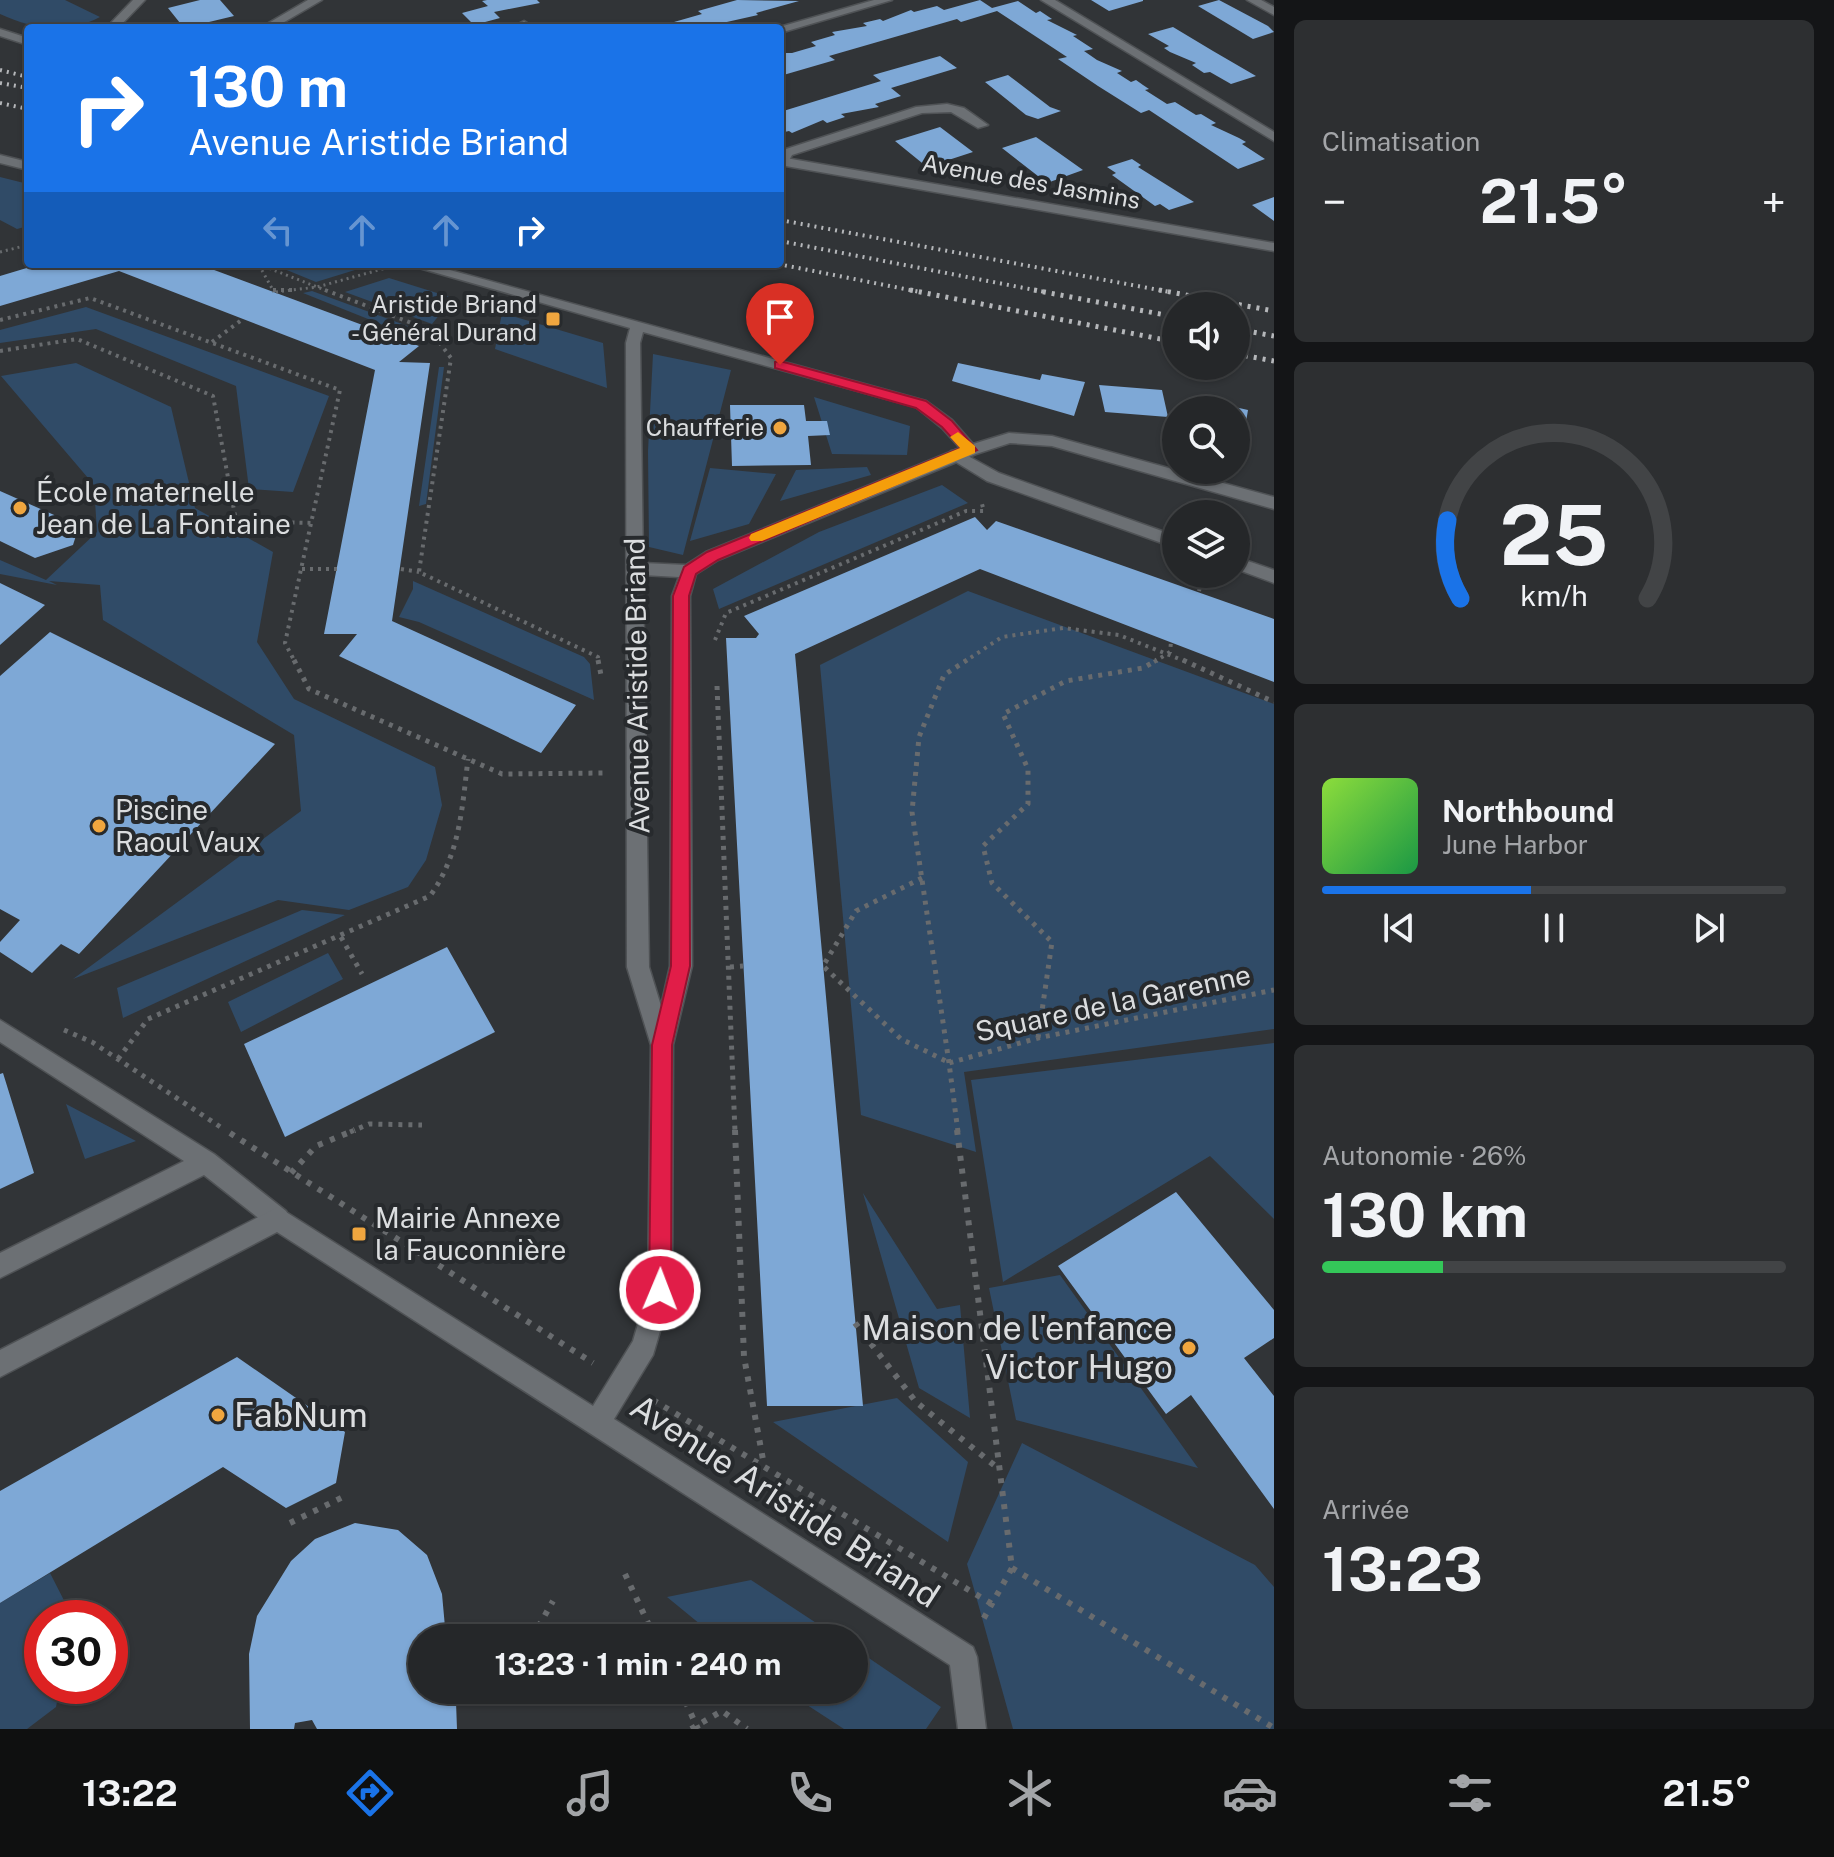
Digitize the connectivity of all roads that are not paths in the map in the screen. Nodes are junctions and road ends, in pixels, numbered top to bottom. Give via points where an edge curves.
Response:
1 (139, 0) edge
2 (316, 0) edge
3 (886, 0) edge
4 (1047, 0) edge
5 (1253, 0) edge
6 (1274, 12) edge
7 (116, 24) edge
8 (273, 24) edge
9 (784, 29) edge
10 (0, 32) edge
11 (24, 41) edge
12 (982, 125) dead end
13 (1274, 137) edge
14 (784, 157) edge
15 (0, 159) edge
16 (784, 162) edge
17 (24, 165) edge
18 (1274, 247) edge
19 (427, 268) edge
20 (638, 325) junction
21 (963, 452) junction
22 (1274, 503) edge
23 (1162, 537) edge
24 (1250, 568) edge
25 (636, 569) junction
26 (689, 571) junction
27 (1274, 577) edge
28 (0, 1030) edge
29 (662, 1045) junction
30 (206, 1162) junction
31 (278, 1219) junction
32 (0, 1266) edge
33 (0, 1364) edge
34 (597, 1423) junction
35 (972, 1729) edge

1 - 7 street
2 - 8 street
3 - 9 street
4 - 13 street
5 - 6 street
10 - 11 street
12 - 14 street via 960,109 920,110
15 - 17 street
16 - 18 street, Avenue des Jasmins
19 - 20 street
20 - 21 street via 921,404 947,424
20 - 25 street, Avenue Aristide Briand via 633,343
21 - 22 street, Avenue Aristide Briand via 1009,438 1052,441
21 - 23 street via 993,477
21 - 26 street, Avenue Aristide Briand via 712,556
24 - 27 street
25 - 26 street
25 - 29 street, Avenue Aristide Briand via 638,967
26 - 29 street, Avenue Aristide Briand via 681,596 681,966
28 - 30 street
29 - 34 street, Avenue Aristide Briand via 660,1290 644,1346
30 - 31 street
30 - 32 street
31 - 33 street
31 - 34 street
34 - 35 street, Avenue Aristide Briand via 963,1657

